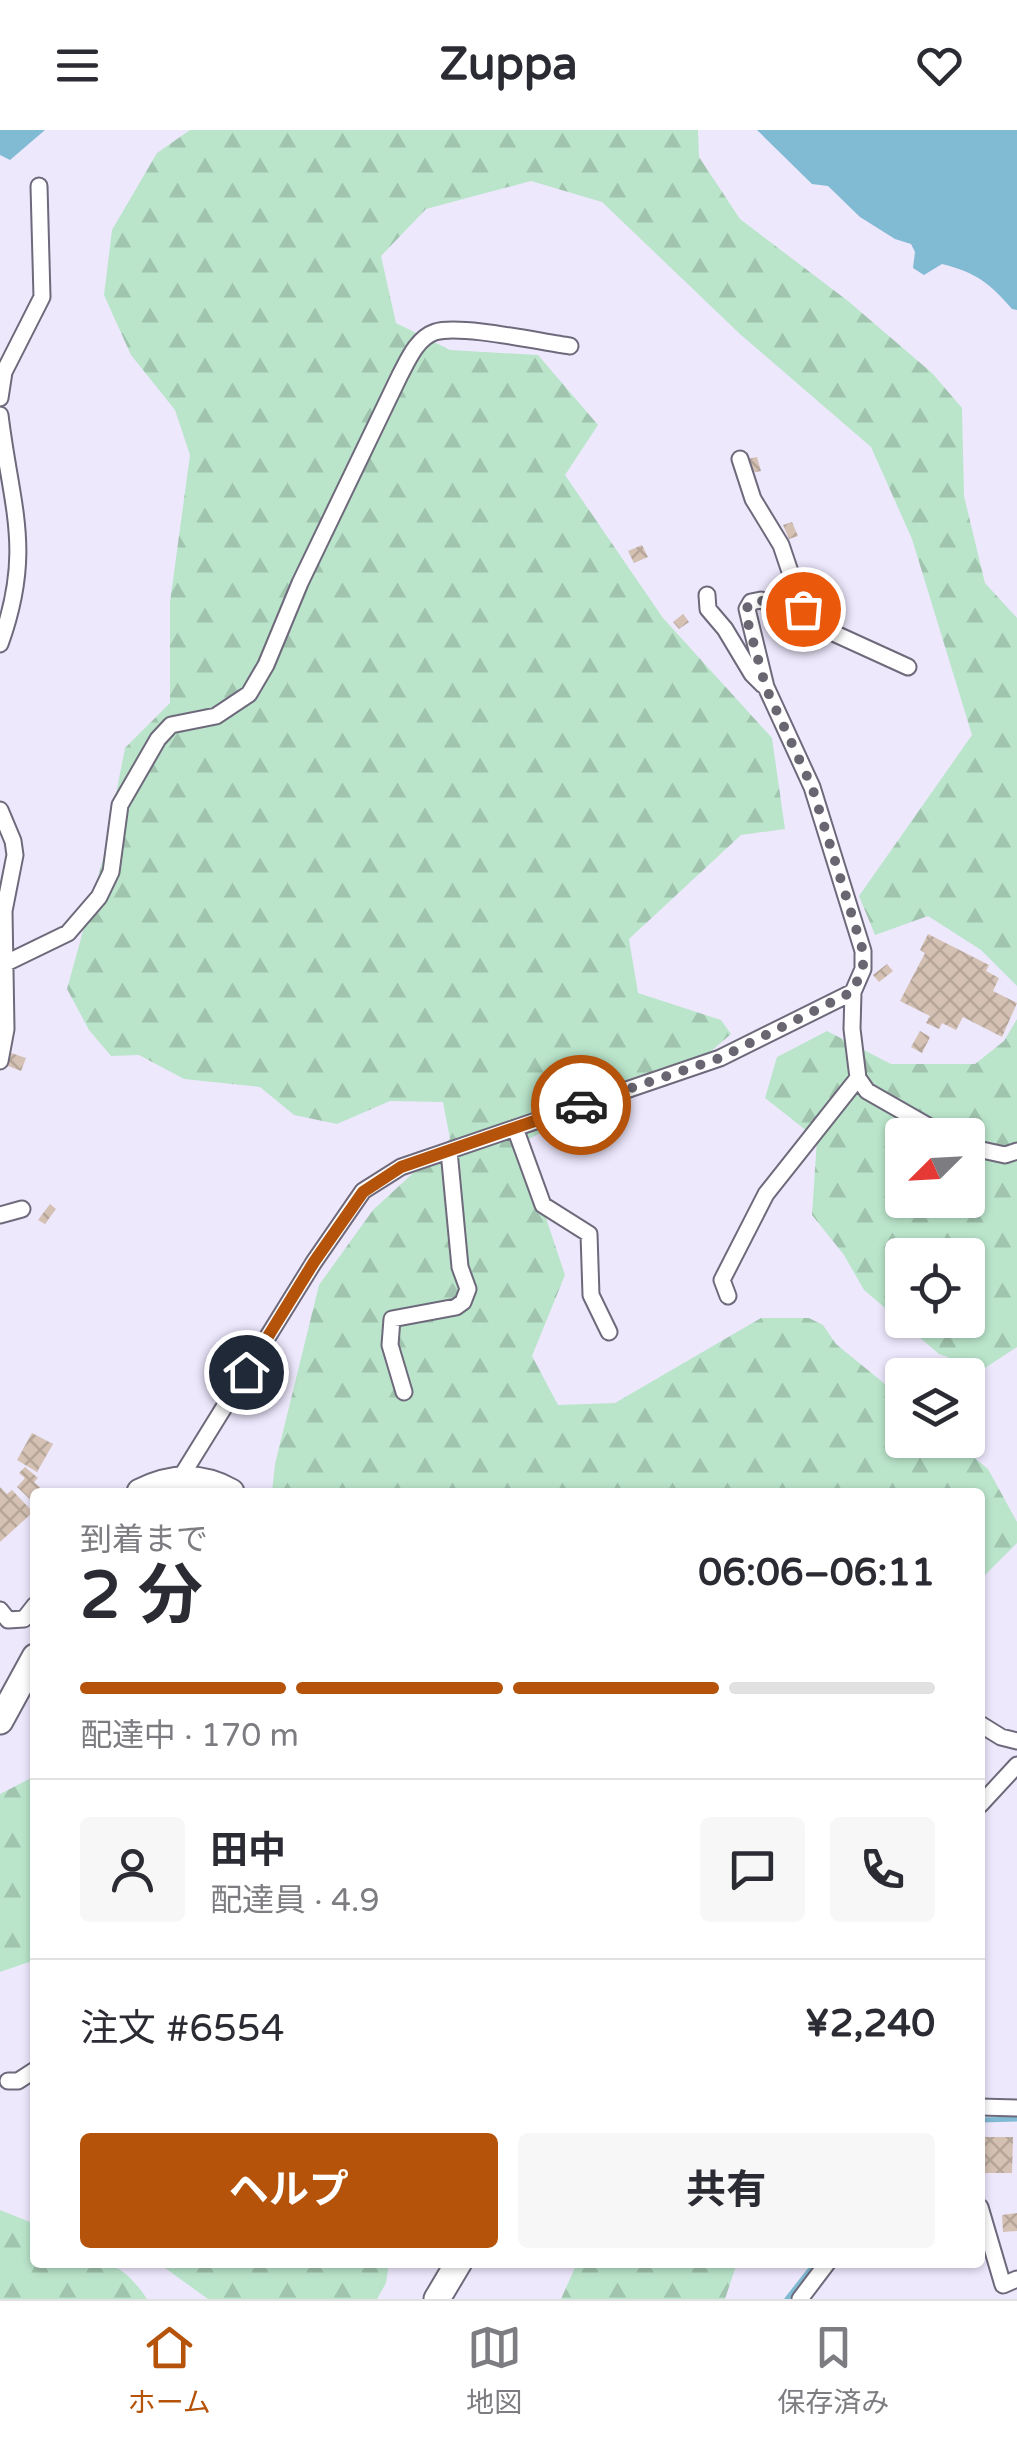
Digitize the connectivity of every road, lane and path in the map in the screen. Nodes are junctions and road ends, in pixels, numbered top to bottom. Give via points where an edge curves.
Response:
1 (38, 186) dead end
2 (570, 346) dead end
3 (0, 398) edge
4 (0, 415) edge
5 (740, 459) dead end
6 (707, 595) dead end
7 (807, 622) junction
8 (3, 624) edge
9 (0, 644) edge
10 (908, 667) dead end
11 (766, 688) junction
12 (0, 810) edge
13 (2, 966) edge
14 (852, 992) junction
15 (0, 1062) edge
16 (858, 1078) junction
17 (915, 1118) edge
18 (516, 1128) junction
19 (449, 1151) junction
20 (985, 1151) edge
21 (1017, 1151) edge
22 (22, 1208) dead end
23 (0, 1215) edge
24 (728, 1296) dead end
25 (610, 1332) dead end
26 (404, 1392) dead end
27 (179, 1480) junction
28 (153, 1488) edge
29 (221, 1488) edge
30 (0, 1610) edge
31 (30, 1611) edge
32 (30, 1666) edge
33 (0, 1720) edge
34 (985, 1727) edge
35 (1017, 1740) edge
36 (1017, 1765) edge
37 (1005, 1780) junction
38 (1017, 1794) edge
39 (985, 1800) edge
40 (30, 2073) edge
41 (8, 2081) dead end
42 (985, 2107) edge
43 (1017, 2108) edge
44 (985, 2224) edge
45 (455, 2268) edge
46 (823, 2268) edge
47 (1017, 2279) edge
48 (437, 2299) edge
49 (800, 2299) edge

1 - 3 street via 42,297 4,372
2 - 13 street via 452,330 432,333 417,345 249,694 216,716 171,725 120,805 111,872 99,897 68,932
4 - 8 street via 20,545 20,572
5 - 7 street
6 - 11 street via 708,609
7 - 10 street
7 - 11 street via 760,600 747,608
8 - 9 street
11 - 14 street via 812,787 863,951
12 - 13 street via 15,855
13 - 15 street via 6,1029
14 - 16 street
14 - 18 street via 720,1058
16 - 17 street
16 - 24 street via 766,1194 722,1280
18 - 19 street
18 - 25 street via 543,1205 589,1234 592,1295
19 - 26 street via 468,1289 456,1307 392,1319 390,1345
19 - 27 street via 401,1167 363,1192
20 - 21 street
22 - 23 street
27 - 28 main road
27 - 29 main road
30 - 31 street via 8,1620
32 - 33 main road
34 - 35 street
36 - 37 street
37 - 38 street
37 - 39 street
40 - 41 street
42 - 43 street
44 - 47 street via 1003,2285
45 - 48 main road
46 - 49 street

